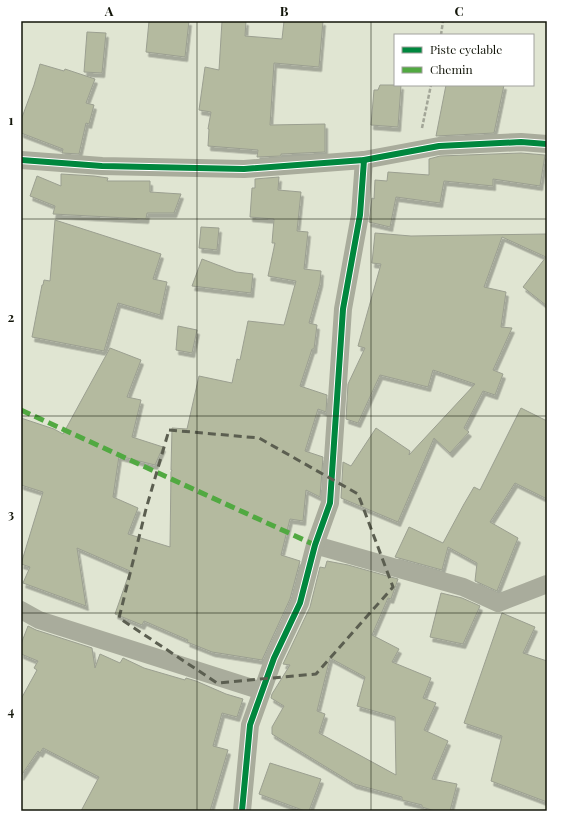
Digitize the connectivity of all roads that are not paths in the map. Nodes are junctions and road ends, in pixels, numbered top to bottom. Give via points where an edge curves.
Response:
1 (547, 144) edge
2 (21, 160) edge
3 (364, 160) junction
4 (315, 545) junction
5 (547, 584) edge
6 (21, 610) edge
7 (262, 690) junction
8 (242, 811) edge

1 - 3 street via 514,142 439,146
2 - 3 street via 102,166 244,169
3 - 4 street via 360,215 342,309 330,504
4 - 5 street via 463,587 498,603
4 - 7 street via 300,603
6 - 7 street via 39,620
7 - 8 street via 250,725

